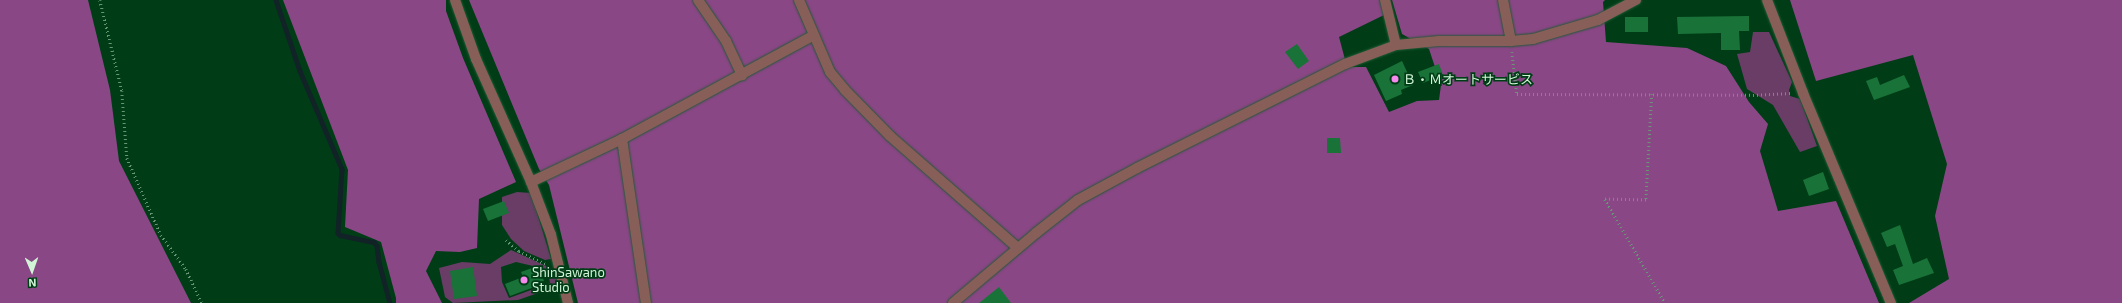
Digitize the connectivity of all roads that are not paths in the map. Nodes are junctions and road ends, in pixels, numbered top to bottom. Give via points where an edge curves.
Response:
1 (455, 0) edge
2 (698, 0) edge
3 (799, 0) edge
4 (1385, 0) edge
5 (1503, 0) edge
6 (1636, 0) edge
7 (1767, 0) edge
8 (814, 35) junction
9 (1511, 41) junction
10 (1396, 45) junction
11 (742, 75) junction
12 (622, 139) junction
13 (531, 182) junction
14 (1018, 248) junction
15 (568, 303) edge
16 (646, 303) edge
17 (953, 303) edge
18 (1891, 303) edge

1 - 13 street via 476,59
2 - 11 street via 726,41
3 - 8 street
4 - 10 street
5 - 9 street
6 - 9 street via 1598,20 1550,35
7 - 18 street
8 - 11 street
8 - 14 street via 830,72 862,109
9 - 10 street via 1440,41
10 - 14 street via 1346,64 1137,168 1078,200
11 - 12 street
12 - 13 street
12 - 16 street
13 - 15 street via 551,235
14 - 17 street

